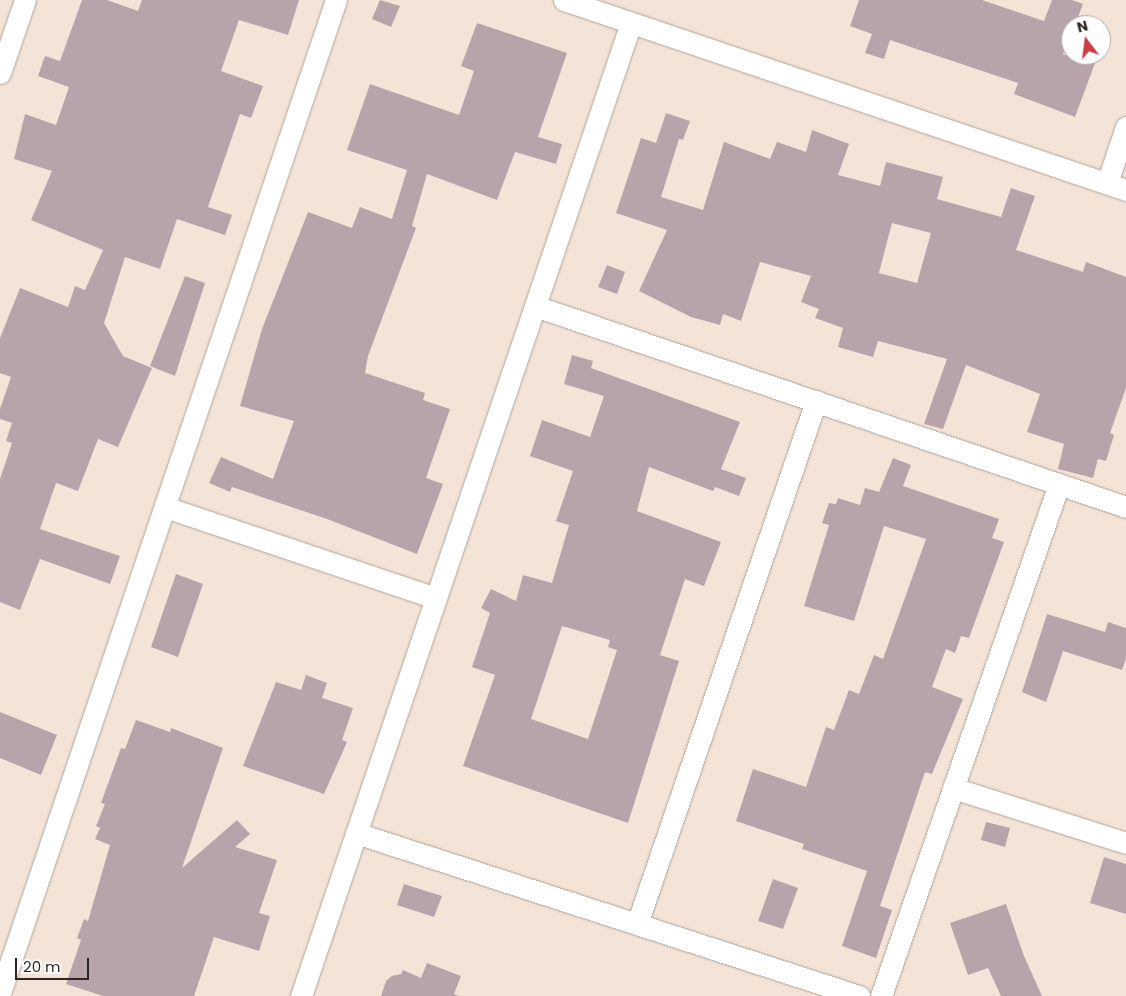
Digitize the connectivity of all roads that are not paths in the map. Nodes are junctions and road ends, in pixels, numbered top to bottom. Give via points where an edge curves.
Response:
1 (25, 0) edge
2 (336, 0) edge
3 (564, 0) edge
4 (631, 23) junction
5 (0, 73) edge
6 (1126, 127) edge
7 (1116, 187) edge
8 (535, 306) junction
9 (816, 401) junction
10 (1059, 484) junction
11 (164, 507) junction
12 (1126, 507) edge
13 (436, 598) junction
14 (954, 788) junction
15 (356, 833) junction
16 (1126, 843) edge
17 (637, 924) junction
18 (0, 993) edge
19 (301, 996) edge
20 (859, 996) edge
21 (881, 996) edge

1 - 5 street
2 - 11 street
3 - 4 street
4 - 7 street
4 - 8 street
6 - 7 street
8 - 9 street
8 - 13 street
9 - 10 street
9 - 17 street
10 - 12 street
10 - 14 street
11 - 13 street
11 - 18 street
13 - 15 street
14 - 16 street
14 - 21 street
15 - 17 street
15 - 19 street
17 - 20 street

